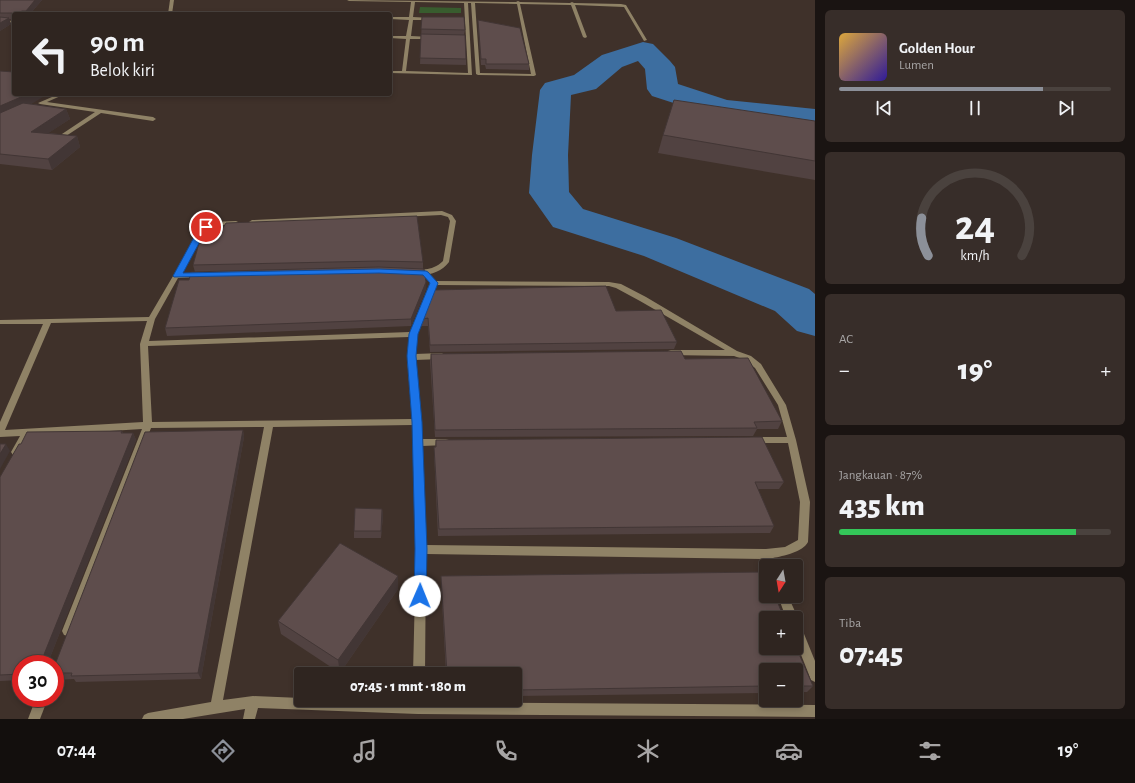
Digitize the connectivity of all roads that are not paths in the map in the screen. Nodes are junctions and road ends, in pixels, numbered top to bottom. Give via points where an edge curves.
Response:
1 (172, 0) edge
2 (349, 0) edge
3 (400, 0) edge
4 (413, 1) edge
5 (455, 1) edge
6 (504, 1) edge
7 (466, 2) junction
8 (473, 2) junction
9 (518, 2) junction
10 (560, 2) edge
11 (572, 3) junction
12 (170, 12) edge
13 (392, 18) edge
14 (411, 19) junction
15 (439, 19) edge
16 (460, 19) edge
17 (467, 20) junction
18 (474, 20) junction
19 (0, 21) edge
20 (12, 22) edge
21 (392, 37) edge
22 (586, 37) dead end
23 (409, 38) junction
24 (438, 38) edge
25 (461, 38) edge
26 (468, 38) junction
27 (475, 38) junction
28 (645, 40) dead end
29 (392, 72) edge
30 (404, 72) junction
31 (58, 96) edge
32 (40, 103) junction
33 (34, 106) edge
34 (99, 112) junction
35 (153, 119) dead end
36 (64, 135) edge
37 (410, 272) edge
38 (426, 273) junction
39 (208, 275) edge
40 (177, 276) junction
41 (434, 283) junction
42 (151, 319) junction
43 (48, 321) junction
44 (0, 322) edge
45 (413, 334) junction
46 (144, 344) junction
47 (664, 353) edge
48 (735, 353) junction
49 (411, 356) junction
50 (451, 356) edge
51 (417, 422) junction
52 (269, 424) junction
53 (148, 425) junction
54 (27, 432) junction
55 (0, 433) edge
56 (744, 440) edge
57 (792, 440) junction
58 (457, 442) edge
59 (417, 443) junction
60 (12, 460) edge
61 (421, 549) junction
62 (766, 554) junction
63 (768, 559) edge
64 (63, 642) edge
65 (803, 646) edge
66 (419, 667) edge
67 (815, 676) edge
68 (253, 702) junction
69 (294, 702) edge
70 (522, 706) edge
71 (39, 707) edge
72 (216, 707) junction
73 (815, 711) edge
74 (34, 719) edge
75 (148, 719) edge
76 (249, 719) edge

1 - 12 street
2 - 3 street
3 - 4 street
4 - 5 street
4 - 14 street
5 - 7 street
6 - 8 street
6 - 9 street
7 - 8 street
7 - 17 street
8 - 18 street
9 - 10 street
9 - 27 street via 534,75 478,74
10 - 11 street
11 - 22 street
11 - 28 street via 625,6
13 - 14 street
14 - 15 street
14 - 23 street
16 - 17 street
17 - 18 street
17 - 26 street
18 - 27 street
19 - 20 street
21 - 23 street
23 - 24 street
23 - 30 street
25 - 26 street
26 - 27 street
26 - 30 street via 470,74
29 - 30 street
31 - 32 street
32 - 33 street
32 - 34 street
34 - 35 street
34 - 36 street
37 - 38 street
38 - 40 street via 443,266 446,262 453,221 446,214 211,224 202,230
38 - 41 street
39 - 40 street
40 - 42 street
41 - 45 street
41 - 48 street via 613,285 643,299
42 - 43 street
42 - 46 street
43 - 44 street
43 - 55 street
45 - 46 street
45 - 49 street
46 - 53 street
47 - 48 street
48 - 57 street via 748,358 758,366 782,405
49 - 50 street
49 - 51 street
51 - 52 street
51 - 59 street
52 - 53 street
52 - 72 street
53 - 54 street
53 - 64 street
54 - 55 street
54 - 60 street
56 - 57 street
57 - 62 street via 805,502 803,542 787,551
58 - 59 street
59 - 61 street
61 - 62 street
61 - 66 street
62 - 63 street
65 - 67 street
68 - 69 street
68 - 72 street
68 - 76 street
70 - 73 street
71 - 74 street
72 - 75 street

